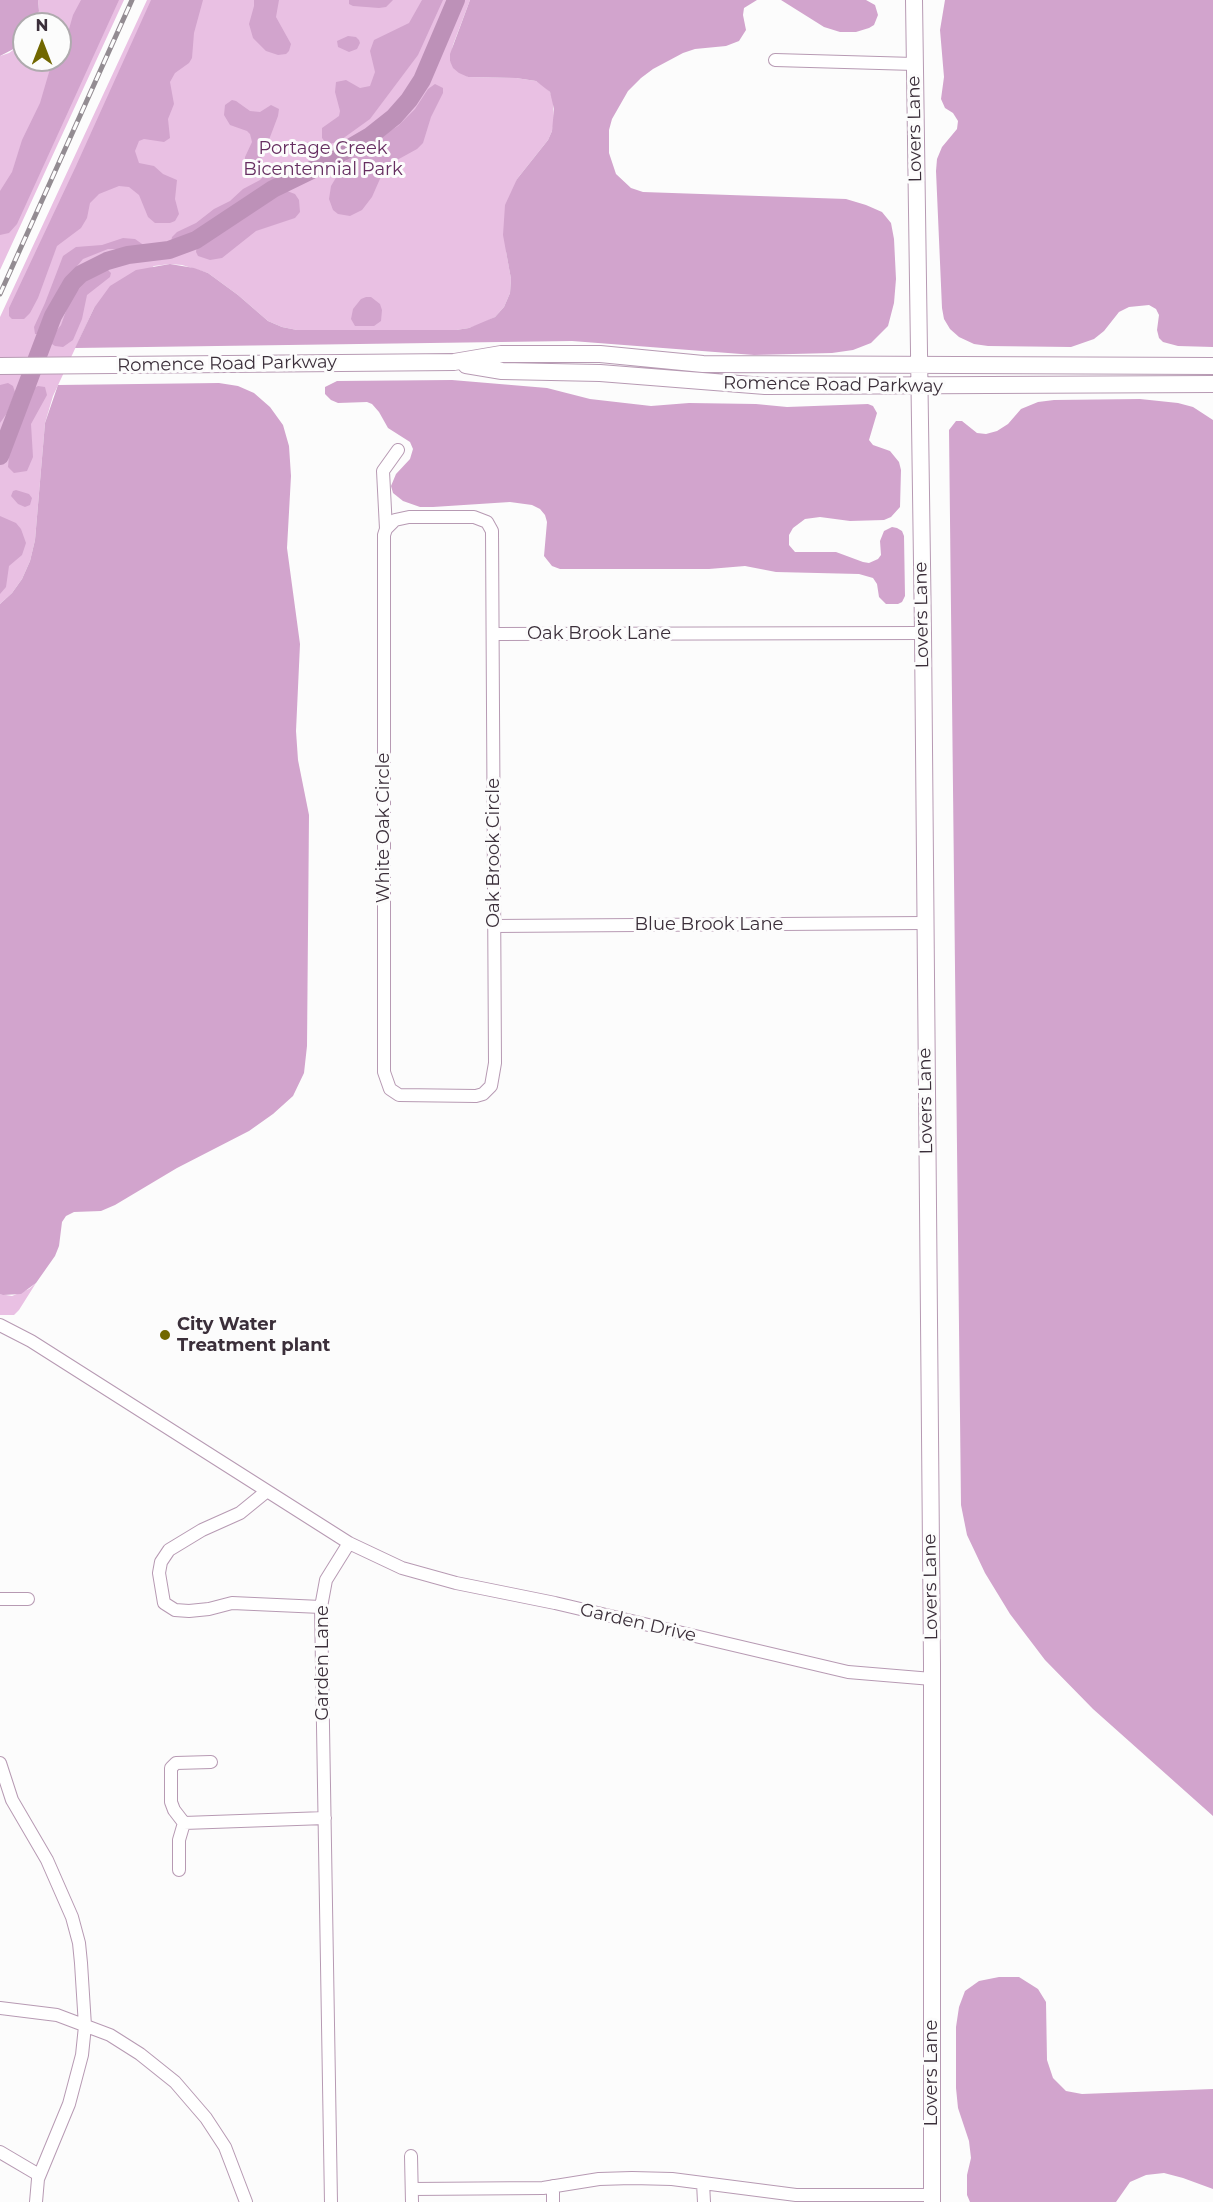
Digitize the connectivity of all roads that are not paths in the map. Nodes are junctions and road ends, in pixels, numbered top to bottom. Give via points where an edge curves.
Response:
1 (914, 0) edge
2 (775, 60) dead end
3 (914, 64) junction
4 (454, 362) junction
5 (7, 366) edge
6 (919, 366) junction
7 (1213, 366) edge
8 (1213, 384) edge
9 (919, 386) junction
10 (398, 450) dead end
11 (386, 529) junction
12 (923, 633) junction
13 (494, 634) junction
14 (924, 923) junction
15 (494, 926) junction
16 (494, 1072) joint
17 (0, 1325) edge
18 (267, 1491) junction
19 (349, 1543) junction
20 (0, 1599) edge
21 (28, 1599) dead end
22 (321, 1607) junction
23 (932, 1679) junction
24 (211, 1762) dead end
25 (0, 1763) edge
26 (325, 1818) junction
27 (184, 1823) junction
28 (179, 1870) dead end
29 (0, 2008) edge
30 (85, 2026) junction
31 (0, 2152) edge
32 (411, 2156) dead end
33 (39, 2175) junction
34 (704, 2183) junction
35 (553, 2186) junction
36 (412, 2196) edge
37 (932, 2199) edge
38 (36, 2202) edge
39 (246, 2202) edge
40 (332, 2202) edge
41 (553, 2202) edge
42 (704, 2202) edge

1 - 3 street, Lovers Lane
2 - 3 street
3 - 6 street, Lovers Lane
4 - 5 street, Romence Road Parkway
4 - 6 street, Romence Road Parkway via 501,354 600,354 704,364
4 - 9 street, Romence Road Parkway via 502,371 600,373 732,385
6 - 7 street, Romence Road Parkway
6 - 9 street, Lovers Lane
8 - 9 street, Romence Road Parkway
9 - 12 street, Lovers Lane
10 - 11 street, White Oak Circle via 382,471
11 - 13 street via 395,520 409,517 474,517 487,522 492,535
11 - 16 street, White Oak Circle via 385,1078 393,1092 405,1096 476,1096 491,1086
12 - 13 street, Oak Brook Lane
12 - 14 street, Lovers Lane
13 - 15 street, Oak Brook Circle
14 - 15 street, Blue Brook Lane
14 - 23 street, Lovers Lane
15 - 16 street, Oak Brook Circle
17 - 18 street
18 - 19 street
18 - 22 street via 240,1513 169,1550 159,1573 164,1603 175,1610 189,1611 232,1603
19 - 22 street, Garden Lane via 326,1580
19 - 23 street, Garden Drive via 402,1568 456,1583 848,1672
20 - 21 street
22 - 26 street, Garden Lane
23 - 37 street, Lovers Lane
24 - 27 street via 176,1763 171,1768 171,1802
25 - 30 street via 12,1800 47,1860 72,1917 79,1943
26 - 27 street
26 - 40 street, Garden Lane
27 - 28 street via 179,1840
29 - 30 street via 57,2014
30 - 33 street via 69,2104
30 - 39 street via 110,2035 140,2054 192,2100 225,2147
31 - 33 street
32 - 36 street
33 - 38 street
34 - 35 street via 632,2178
34 - 37 street via 795,2195
34 - 42 street
35 - 36 street
35 - 41 street

